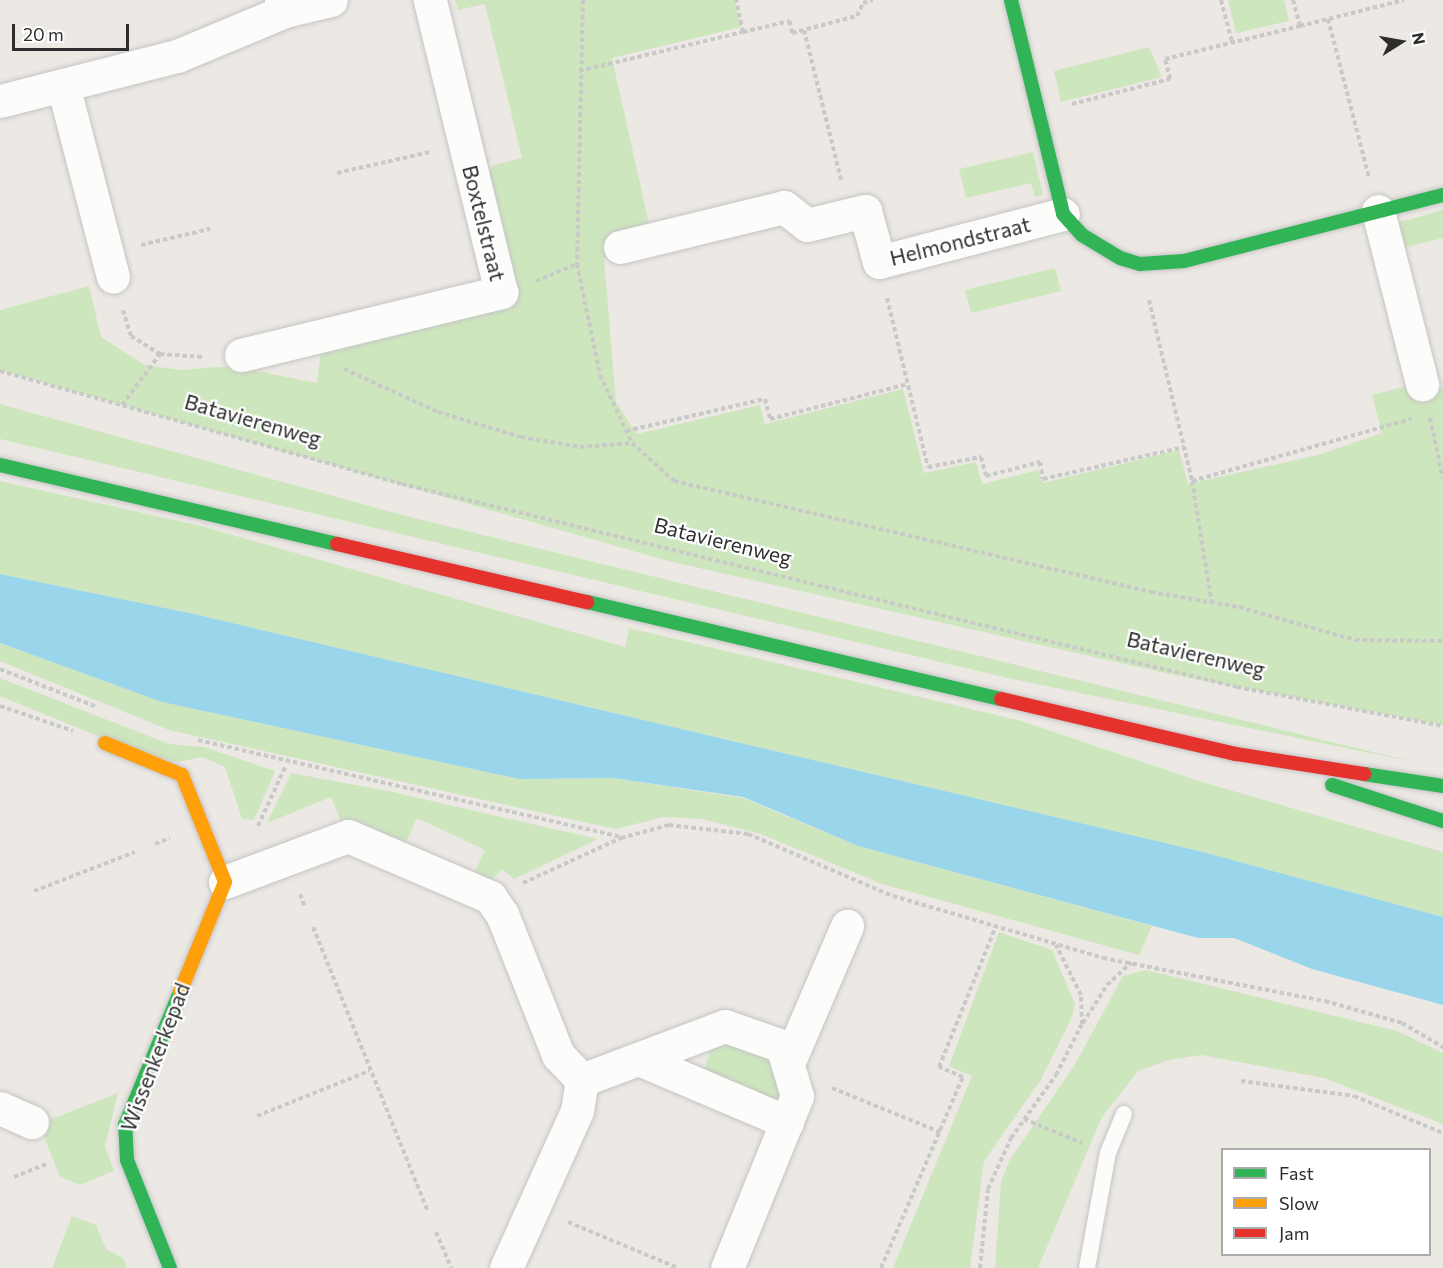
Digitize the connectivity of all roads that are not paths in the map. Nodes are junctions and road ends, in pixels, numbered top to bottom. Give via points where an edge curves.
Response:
1 (330, 0) edge
2 (430, 0) edge
3 (1011, 0) edge
4 (283, 6) edge
5 (63, 85) junction
6 (0, 101) edge
7 (1443, 195) edge
8 (1378, 211) junction
9 (1063, 214) junction
10 (620, 247) dead end
11 (110, 265) road end
12 (242, 355) road end
13 (1426, 399) road end
14 (0, 465) edge
15 (105, 743) road end
16 (1236, 754) junction
17 (1443, 786) edge
18 (1443, 821) edge
19 (225, 882) junction
20 (847, 926) dead end
21 (639, 1059) junction
22 (794, 1072) junction
23 (582, 1080) junction
24 (0, 1108) edge
25 (1124, 1114) dead end
26 (32, 1122) dead end
27 (787, 1122) junction
28 (170, 1268) edge
29 (506, 1268) edge
30 (727, 1268) edge
31 (1087, 1268) edge

1 - 4 street
2 - 12 street, Boxtelstraat via 501,292
3 - 9 main road
4 - 5 street via 177,56
5 - 6 street
5 - 11 street
7 - 8 main road
8 - 9 main road via 1184,261 1140,264 1101,249
8 - 13 street
9 - 10 street, Helmondstraat via 893,259 865,211 807,225 784,207
14 - 16 main road
15 - 19 main road via 182,775
16 - 17 main road
16 - 18 main road
19 - 23 street via 348,836 490,897 502,914 558,1055
19 - 28 main road, Wissenkerkepad via 125,1125 128,1160
20 - 22 street
21 - 22 street via 725,1026 782,1046
21 - 23 street
21 - 27 street
22 - 27 street
23 - 29 street via 577,1111
24 - 26 street
25 - 31 lane via 1108,1153
27 - 30 street

